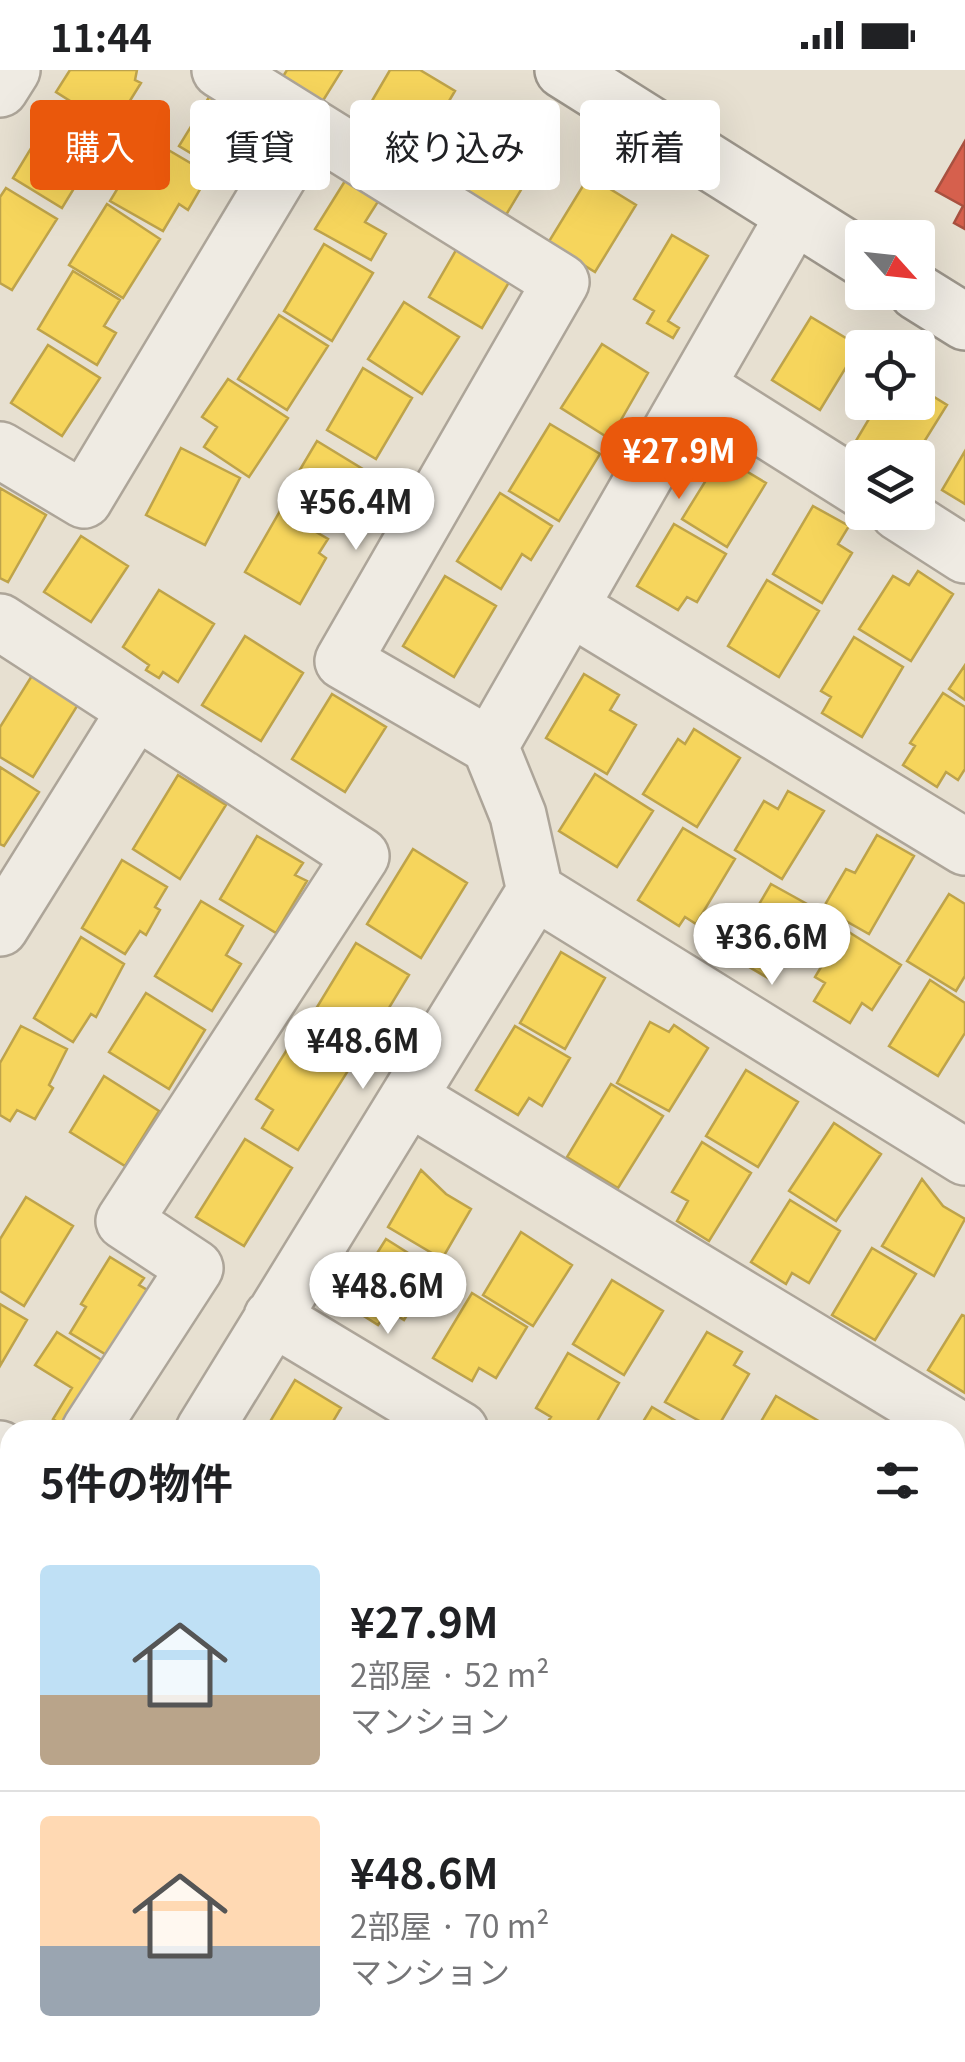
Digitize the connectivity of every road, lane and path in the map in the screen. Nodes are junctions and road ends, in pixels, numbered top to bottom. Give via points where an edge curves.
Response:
1 (12, 70) edge
2 (220, 70) edge
3 (563, 70) edge
4 (0, 89) edge
5 (269, 100) edge
6 (330, 138) edge
7 (270, 190) edge
8 (794, 216) junction
9 (845, 248) edge
10 (935, 303) edge
11 (965, 322) edge
12 (697, 386) junction
13 (0, 450) edge
14 (845, 479) edge
15 (926, 530) edge
16 (965, 555) edge
17 (570, 607) junction
18 (0, 622) edge
19 (136, 710) junction
20 (490, 746) junction
21 (965, 847) edge
22 (535, 891) junction
23 (5, 909) edge
24 (410, 1098) junction
25 (965, 1156) edge
26 (272, 1317) junction
27 (97, 1420) edge
28 (210, 1420) edge
29 (443, 1420) edge
30 (943, 1420) edge

1 - 4 street
2 - 5 street
3 - 8 street
6 - 20 street via 561,282 343,661
7 - 13 street via 84,500
8 - 9 street
8 - 12 street
10 - 11 street
12 - 14 street
12 - 17 street
15 - 16 street
17 - 20 street
17 - 21 street
18 - 19 street
19 - 23 street
19 - 27 street via 360,856 124,1221 196,1268
20 - 22 street via 518,814
22 - 24 street
22 - 25 street
24 - 26 street
24 - 30 street
26 - 28 street
26 - 29 street

